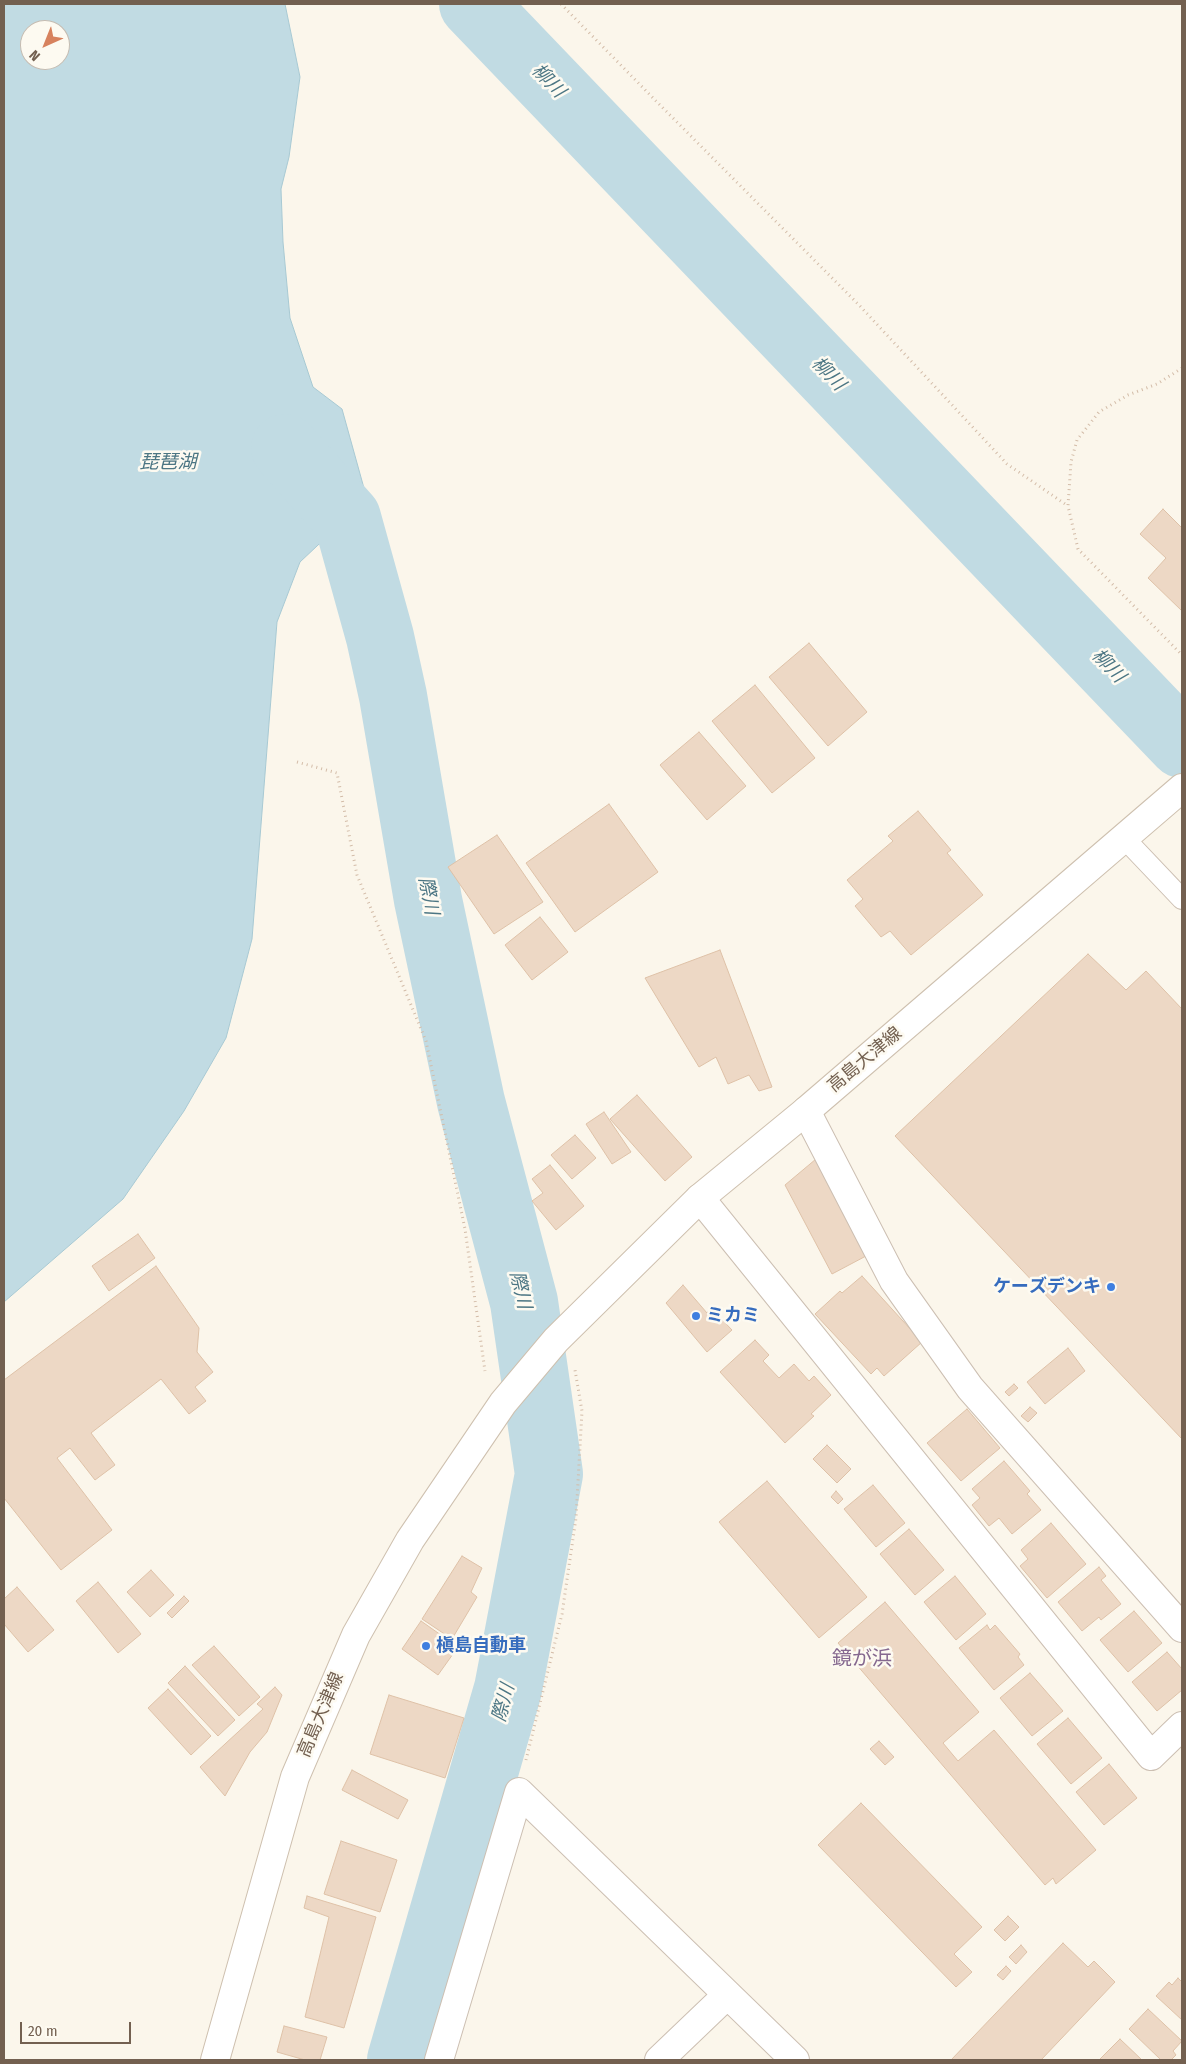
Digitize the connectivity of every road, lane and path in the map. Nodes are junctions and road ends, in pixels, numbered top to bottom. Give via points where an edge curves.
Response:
1 (562, 4) edge
2 (1182, 368) edge
3 (1068, 506) junction
4 (1182, 655) edge
5 (297, 762) dead end
6 (1182, 788) edge
7 (1125, 839) junction
8 (1182, 899) edge
9 (806, 1111) junction
10 (700, 1198) junction
11 (562, 1335) junction
12 (497, 1411) junction
13 (1182, 1628) edge
14 (1182, 1726) edge
15 (518, 1792) junction
16 (727, 1995) junction
17 (214, 2060) edge
18 (439, 2060) edge
19 (659, 2060) edge
20 (796, 2060) edge

1 - 3 path via 859,305 1007,464
2 - 3 path via 1099,412 1077,440 1071,462
3 - 4 path via 1078,549
5 - 12 path via 337,773 357,875 426,1041 465,1229
6 - 7 street, 高島大津線
7 - 8 lane
7 - 9 street, 高島大津線
9 - 10 street, 高島大津線
9 - 13 street via 894,1281 970,1388
10 - 11 street, 高島大津線
10 - 14 street via 1151,1756
11 - 12 street, 高島大津線
11 - 15 path via 582,1412 576,1518 562,1614
12 - 17 street, 高島大津線 via 410,1540 356,1635 295,1777
15 - 16 street
15 - 18 street
16 - 19 street
16 - 20 street

